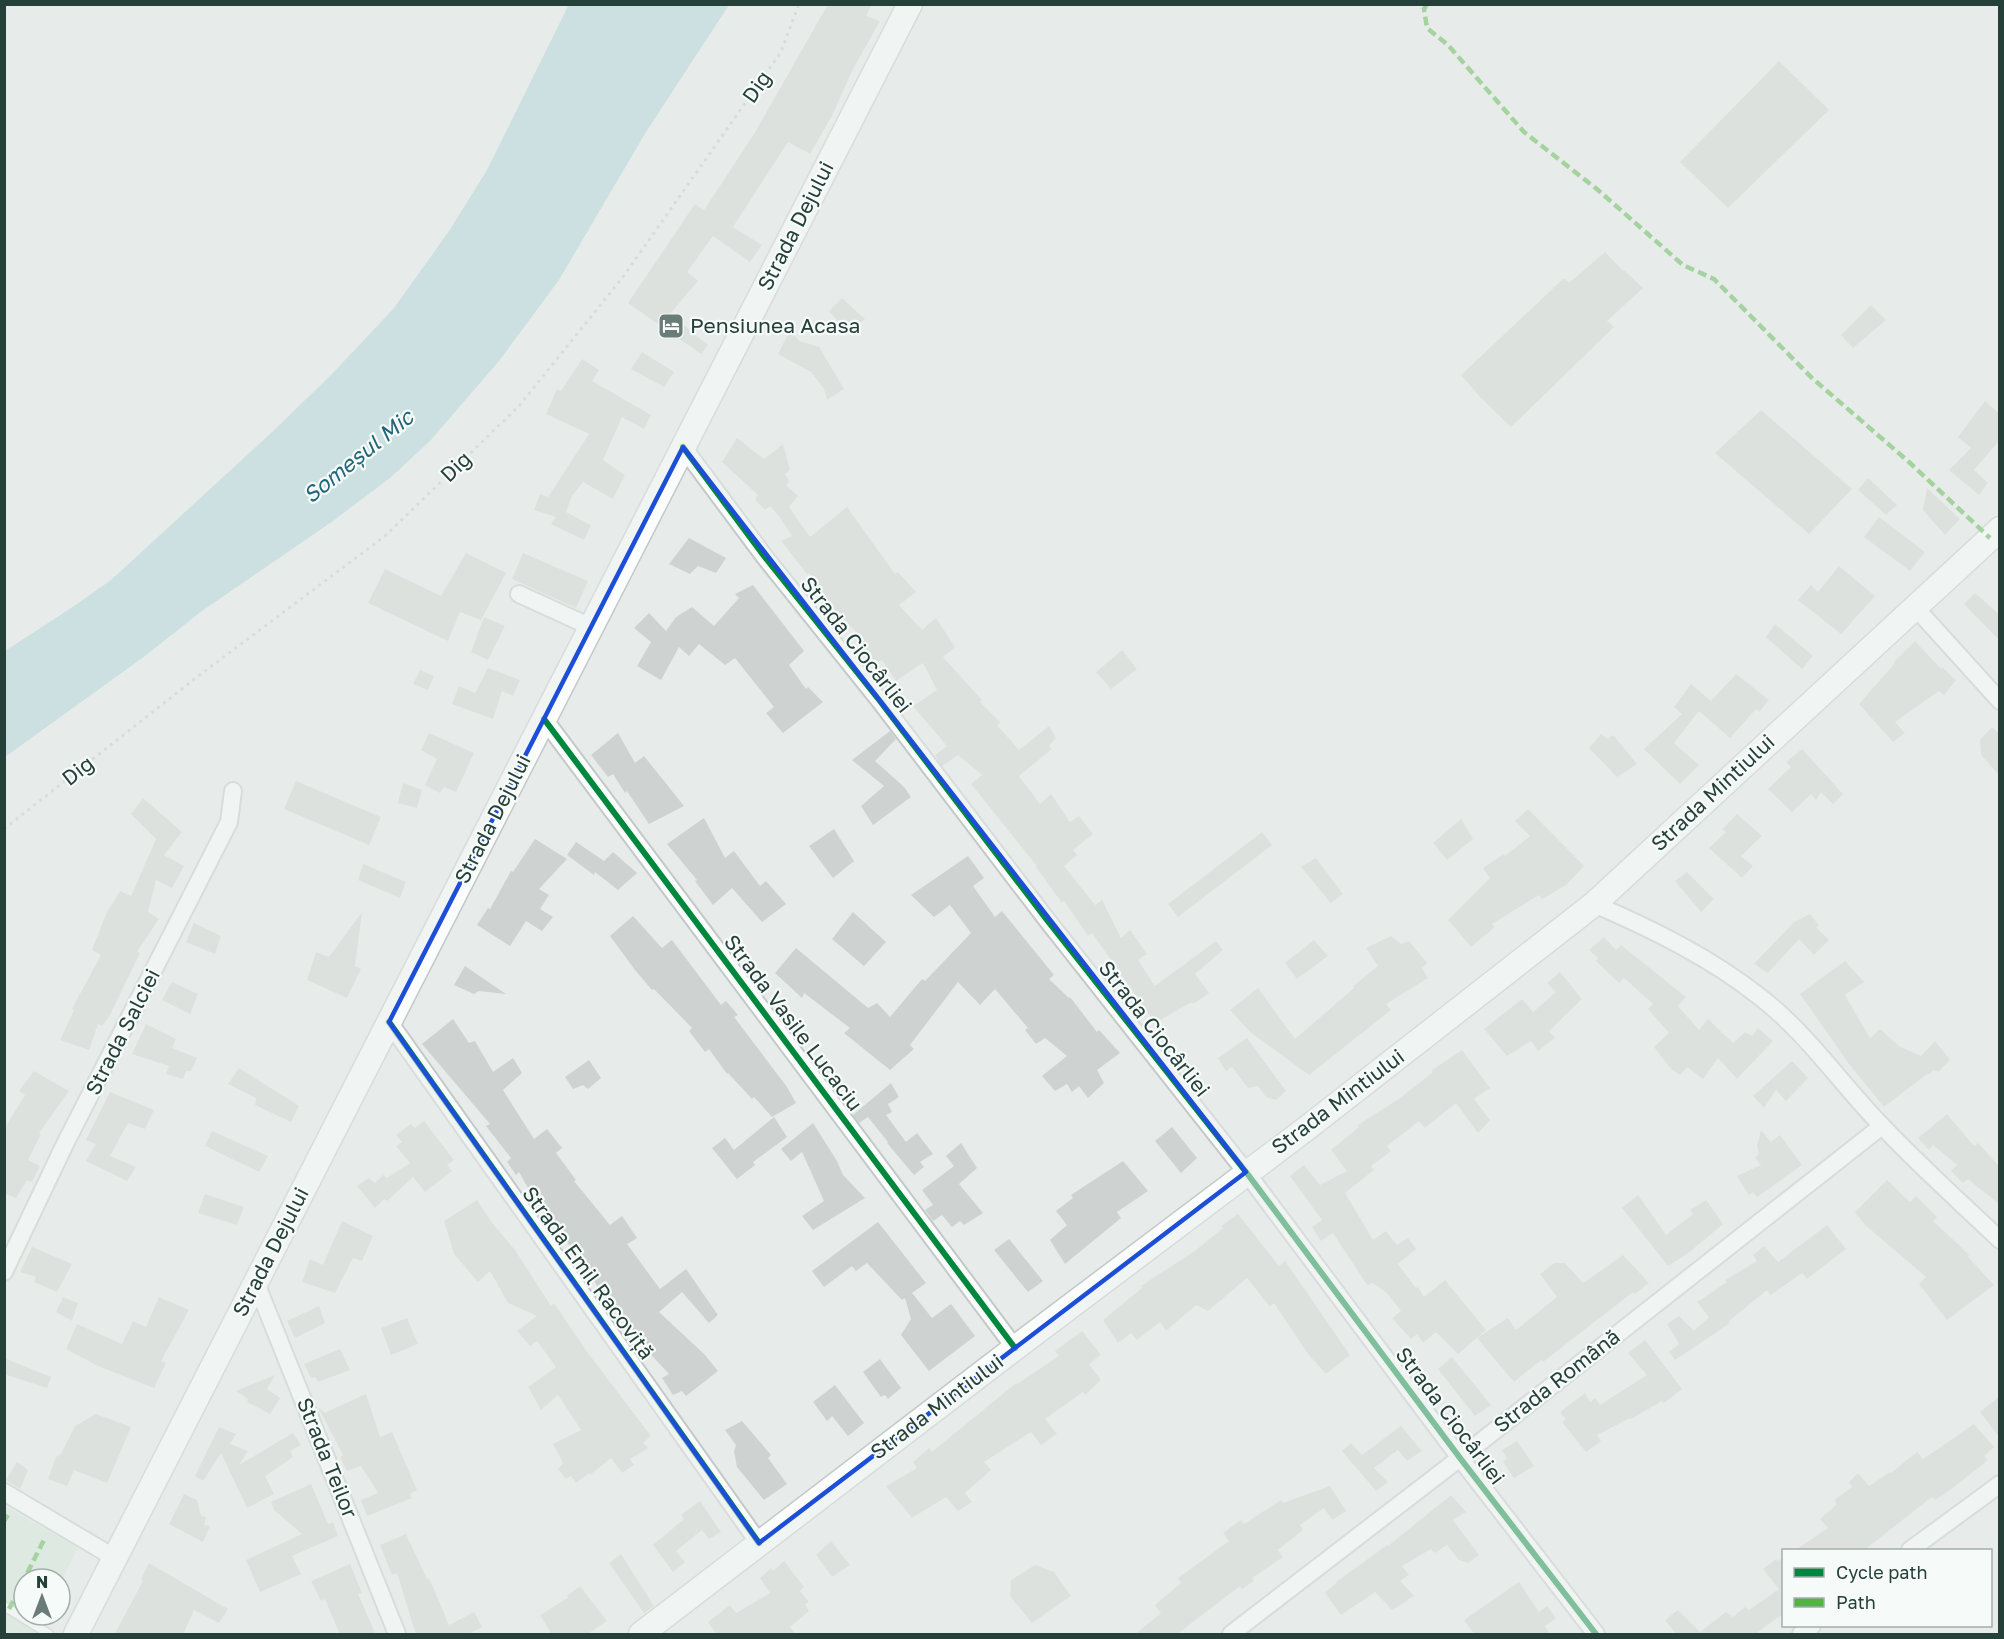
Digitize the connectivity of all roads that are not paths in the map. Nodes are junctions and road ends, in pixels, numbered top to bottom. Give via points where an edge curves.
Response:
1 (910, 4) edge
2 (683, 447) junction
3 (2000, 528) edge
4 (519, 594) dead end
5 (1914, 606) junction
6 (591, 627) junction
7 (2000, 701) edge
8 (544, 719) junction
9 (233, 791) dead end
10 (1594, 904) junction
11 (389, 1022) junction
12 (1881, 1126) junction
13 (1246, 1172) junction
14 (2000, 1239) edge
15 (4, 1272) edge
16 (256, 1283) junction
17 (1015, 1348) junction
18 (1460, 1458) junction
19 (2000, 1484) edge
20 (4, 1492) edge
21 (759, 1543) junction
22 (1913, 1549) edge
23 (115, 1558) junction
24 (4, 1606) edge
25 (49, 1635) edge
26 (76, 1635) edge
27 (397, 1635) edge
28 (642, 1635) edge
29 (1231, 1635) edge
30 (1596, 1635) edge

1 - 2 main road, Strada Dejului
2 - 6 main road, Strada Dejului
2 - 13 street, Strada Ciocârliei
3 - 5 main road, Strada Mintiului
4 - 6 street
5 - 7 street
5 - 10 main road, Strada Mintiului
6 - 8 main road, Strada Dejului
8 - 11 main road, Strada Dejului
8 - 17 street, Strada Vasile Lucaciu
9 - 15 street, Strada Salciei via 229,822
10 - 12 street via 1672,941 1759,996 1790,1024
10 - 13 main road, Strada Mintiului
11 - 16 main road, Strada Dejului
11 - 21 street, Strada Emil Racoviță
12 - 14 street
12 - 18 street, Strada Română
13 - 17 main road, Strada Mintiului
13 - 18 street, Strada Ciocârliei
16 - 23 main road, Strada Dejului
16 - 27 street, Strada Teilor
17 - 21 main road, Strada Mintiului
18 - 29 street, Strada Română
18 - 30 street, Strada Ciocârliei
19 - 22 street
20 - 23 street
21 - 28 main road, Strada Mintiului
23 - 26 main road, Strada Dejului
24 - 25 lane

